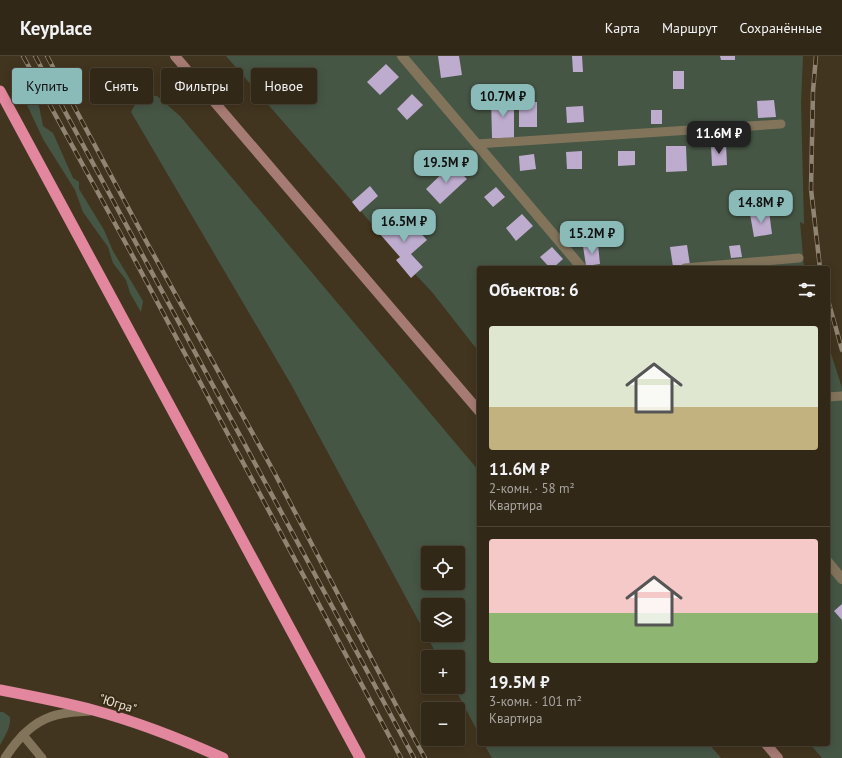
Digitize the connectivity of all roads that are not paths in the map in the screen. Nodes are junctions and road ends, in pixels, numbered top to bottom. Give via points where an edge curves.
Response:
1 (175, 56) edge
2 (402, 56) edge
3 (0, 91) edge
4 (781, 124) dead end
5 (477, 144) junction
6 (799, 258) dead end
7 (580, 266) edge
8 (708, 266) edge
9 (842, 396) edge
10 (830, 397) edge
11 (477, 409) edge
12 (830, 564) edge
13 (842, 579) edge
14 (0, 690) edge
15 (94, 711) junction
16 (23, 735) junction
17 (768, 746) edge
18 (5, 758) edge
19 (42, 758) edge
20 (223, 758) edge
21 (360, 758) edge
22 (778, 758) edge

1 - 11 main road
2 - 5 street
3 - 21 highway
4 - 5 lane
5 - 7 street
6 - 8 lane
9 - 10 lane
12 - 13 street
14 - 15 highway, "Югра"
15 - 16 lane via 50,717
15 - 20 highway, "Югра" via 183,740
16 - 18 lane
16 - 19 lane
17 - 22 main road

